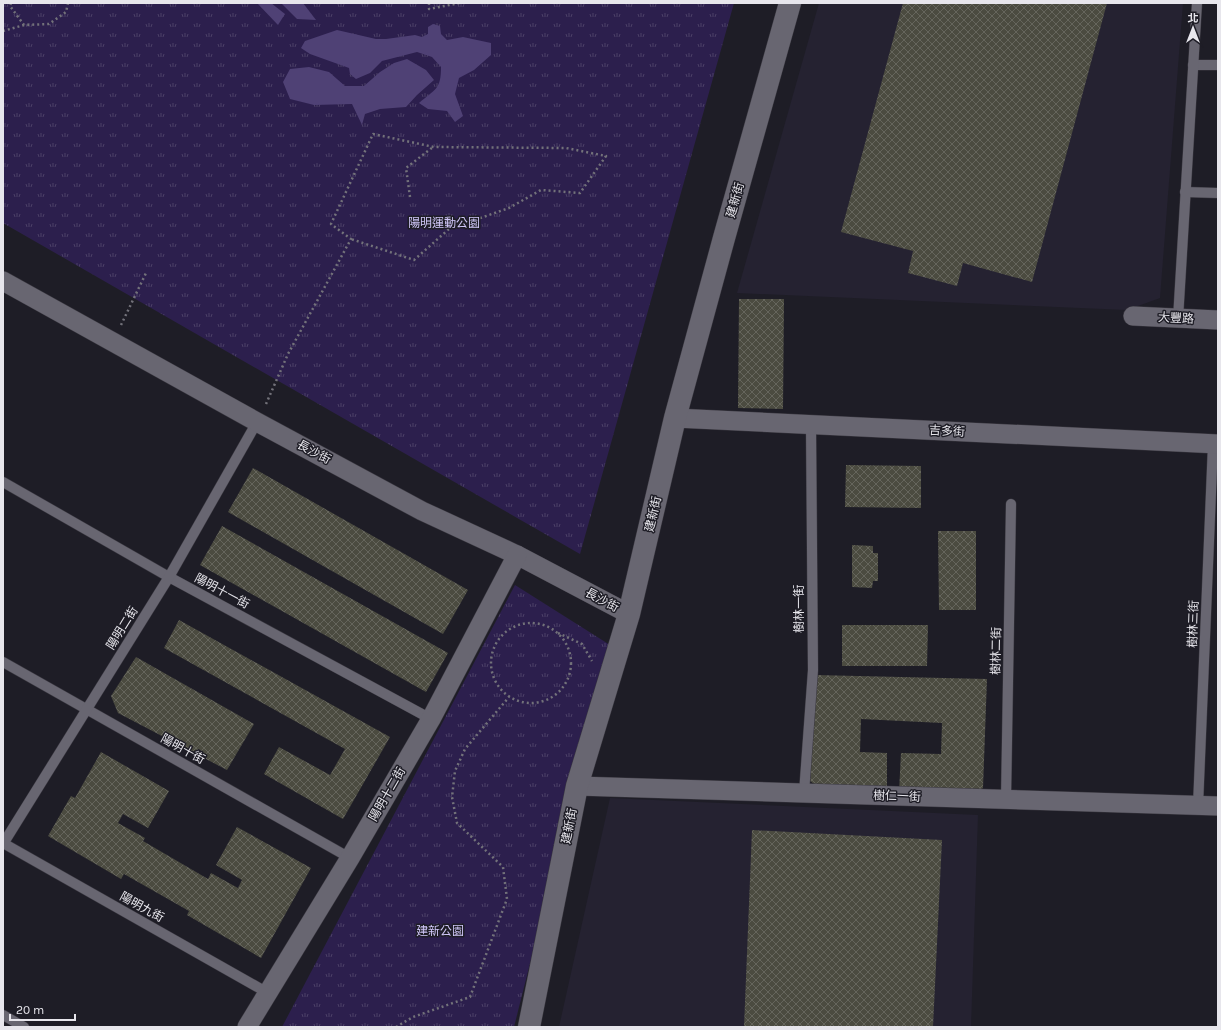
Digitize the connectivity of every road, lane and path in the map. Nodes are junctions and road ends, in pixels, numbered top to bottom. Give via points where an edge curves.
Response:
1 (11, 3) edge
2 (68, 3) edge
3 (429, 3) edge
4 (460, 3) edge
5 (790, 3) edge
6 (1197, 3) edge
7 (24, 25) junction
8 (3, 30) edge
9 (1193, 65) junction
10 (1218, 65) edge
11 (434, 147) junction
12 (1185, 192) junction
13 (1218, 193) edge
14 (410, 197) dead end
15 (350, 240) junction
16 (146, 273) dead end
17 (3, 281) edge
18 (1133, 316) dead end
19 (1178, 318) junction
20 (1218, 320) edge
21 (113, 341) junction
22 (675, 418) junction
23 (257, 422) junction
24 (811, 425) junction
25 (1216, 444) edge
26 (3, 482) edge
27 (1012, 504) dead end
28 (517, 555) junction
29 (168, 578) junction
30 (629, 614) junction
31 (3, 662) edge
32 (508, 697) junction
33 (87, 710) junction
34 (431, 719) junction
35 (577, 786) junction
36 (804, 793) junction
37 (1006, 800) junction
38 (1198, 806) junction
39 (1218, 806) edge
40 (3, 843) edge
41 (350, 858) junction
42 (268, 993) junction
43 (3, 1015) edge
44 (24, 1027) edge
45 (248, 1027) edge
46 (396, 1027) edge
47 (529, 1027) edge

1 - 7 path via 10,6
2 - 7 path via 66,12 49,24
3 - 4 path via 428,9
5 - 22 street, 建新街
6 - 9 lane
7 - 8 path
9 - 10 lane
9 - 12 lane
11 - 14 path via 406,168
11 - 15 path via 373,134 331,224
11 - 15 path via 566,148 606,156 580,193 541,190 509,208 449,229 414,260
12 - 13 lane
12 - 19 lane
15 - 23 path via 288,354
16 - 21 path
17 - 21 street, 長沙街
18 - 19 street, 大豐路
19 - 20 street, 大豐路
21 - 23 street, 長沙街
22 - 24 street, 吉多街
22 - 30 street, 建新街
23 - 28 street, 長沙街 via 422,511
23 - 29 lane, 陽明二街
24 - 25 street, 吉多街
24 - 36 lane, 樹林一街 via 813,670
25 - 38 lane, 樹林三街
26 - 29 lane, 陽明十一街
27 - 37 lane, 樹林二街
28 - 30 street, 長沙街
28 - 34 street, 陽明十二街
29 - 33 lane, 陽明二街
29 - 34 lane, 陽明十一街
30 - 35 street, 建新街
31 - 33 lane, 陽明十街
32 - 32 path via 499,688 493,676 491,663 493,650 500,638 522,624 535,623 559,634 567,644 571,657 567,683 559,693 547,701 534,704
32 - 46 path via 465,749 455,771 452,797 457,823 503,867 507,899 470,997 413,1017
33 - 40 lane, 陽明二街
33 - 41 lane, 陽明十街
34 - 41 street, 陽明十二街
35 - 36 street, 樹仁一街
35 - 47 street, 建新街
36 - 37 street, 樹仁一街
37 - 38 street, 樹仁一街
38 - 39 street, 樹仁一街
40 - 42 lane, 陽明九街
41 - 42 street, 陽明十二街
42 - 45 street, 陽明十二街
43 - 44 lane

